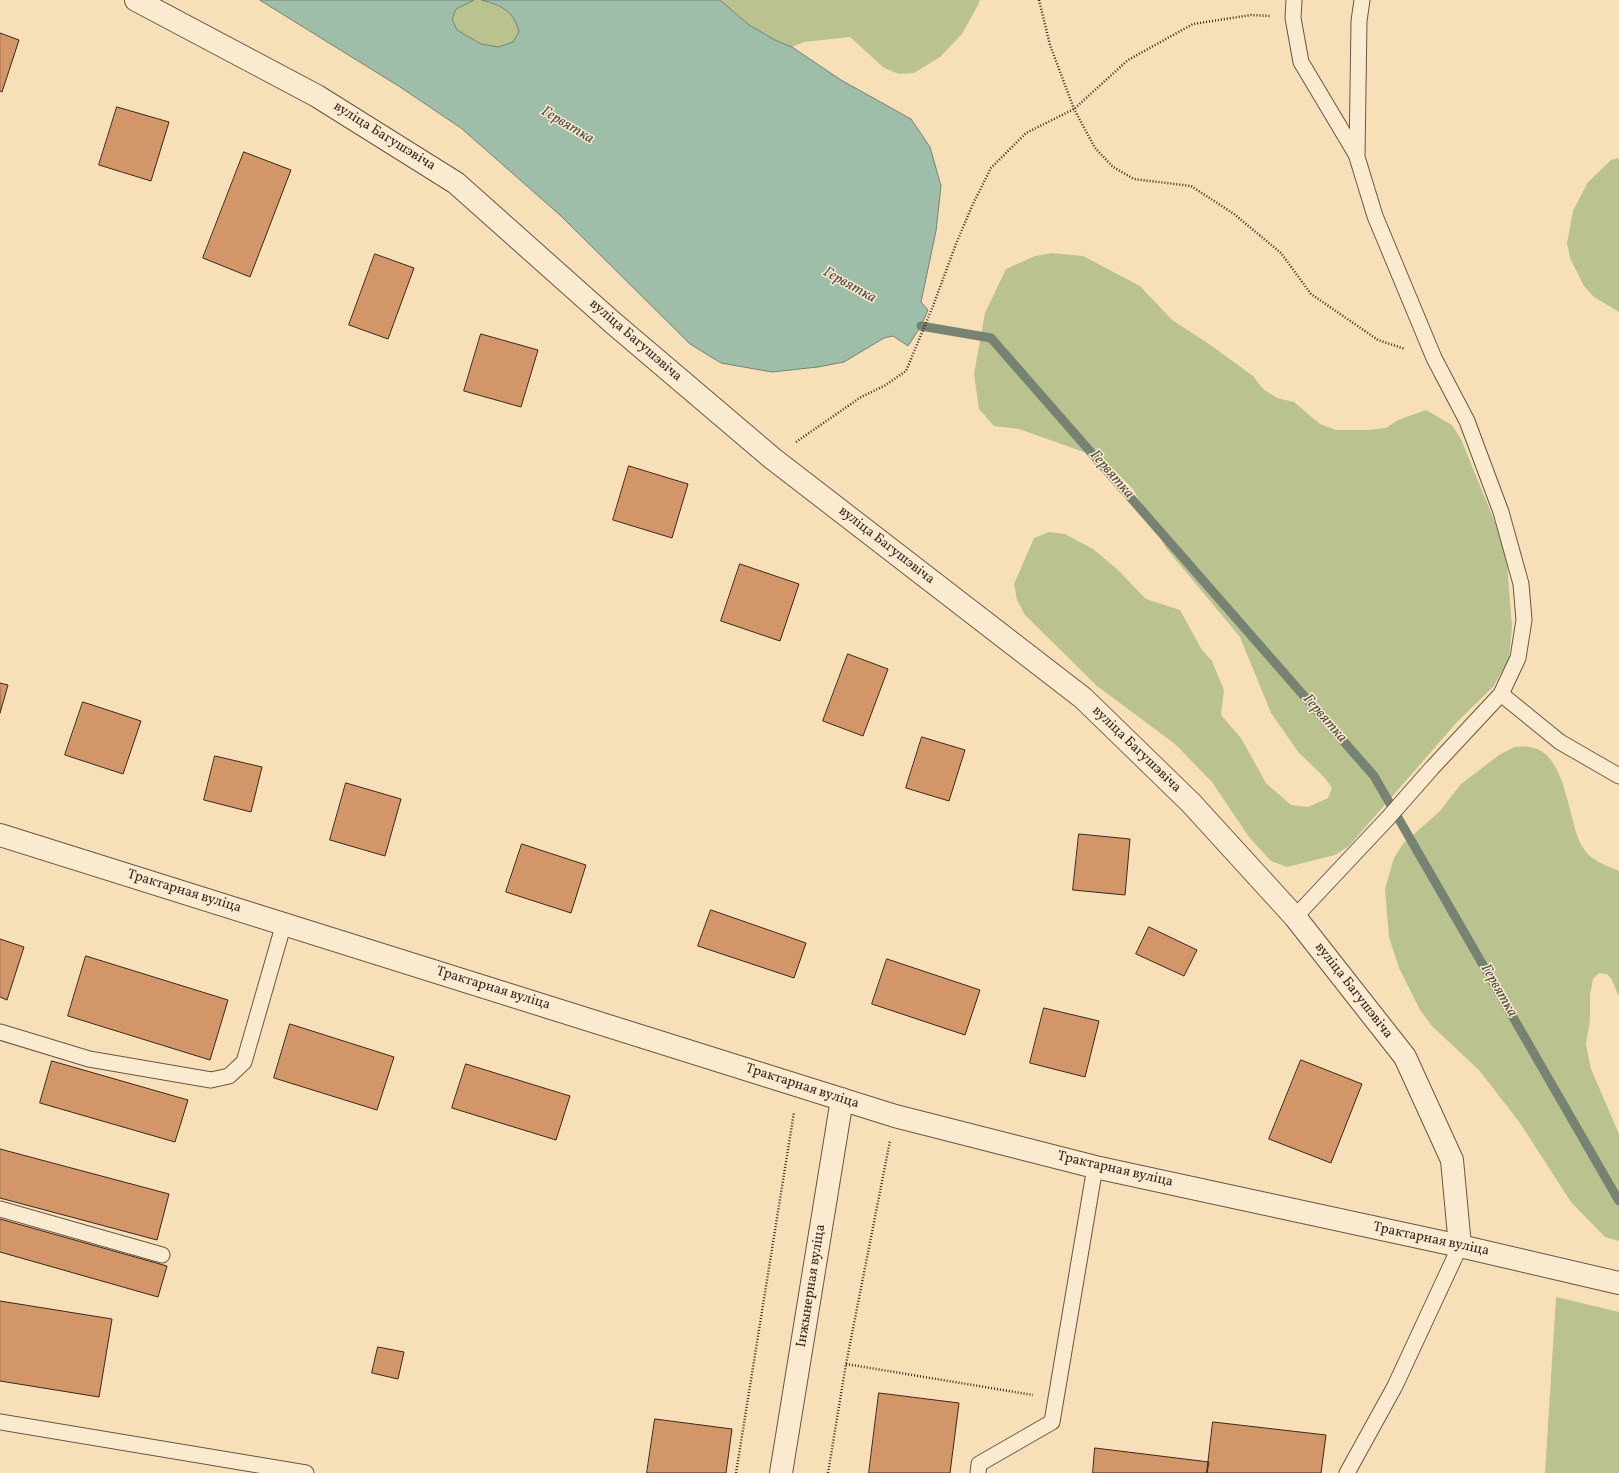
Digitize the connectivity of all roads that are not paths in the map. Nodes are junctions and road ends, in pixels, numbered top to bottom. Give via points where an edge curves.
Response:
1 (136, 0) edge
2 (1294, 0) edge
3 (1362, 0) edge
4 (1357, 157) junction
5 (1501, 694) junction
6 (1619, 776) edge
7 (0, 835) edge
8 (1295, 917) junction
9 (284, 923) junction
10 (0, 1032) edge
11 (842, 1100) junction
12 (1095, 1167) junction
13 (0, 1209) edge
14 (1460, 1246) junction
15 (162, 1255) dead end
16 (1619, 1283) edge
17 (0, 1422) edge
18 (306, 1473) edge
19 (781, 1473) edge
20 (978, 1473) edge
21 (1347, 1473) edge

1 - 8 street, вуліца Багушэвіча via 317,96 456,183 612,322 772,458 1083,698 1191,803
2 - 4 lane via 1293,18 1301,62
3 - 4 lane via 1359,21
4 - 5 lane via 1374,216 1434,358 1468,421 1501,512 1521,584 1524,620 1518,658
5 - 6 lane via 1560,742
5 - 8 lane
7 - 9 street, Трактарная вуліца
8 - 14 street, вуліца Багушэвіча via 1405,1057 1452,1160
9 - 10 lane via 244,1062 229,1076 211,1080 89,1059
9 - 11 street, Трактарная вуліца
11 - 12 street, Трактарная вуліца
11 - 19 street, Інжынерная вуліца
12 - 14 street, Трактарная вуліца
12 - 20 lane via 1052,1422 979,1464
13 - 15 lane
14 - 16 street, Трактарная вуліца
14 - 21 lane via 1395,1386
17 - 18 lane

